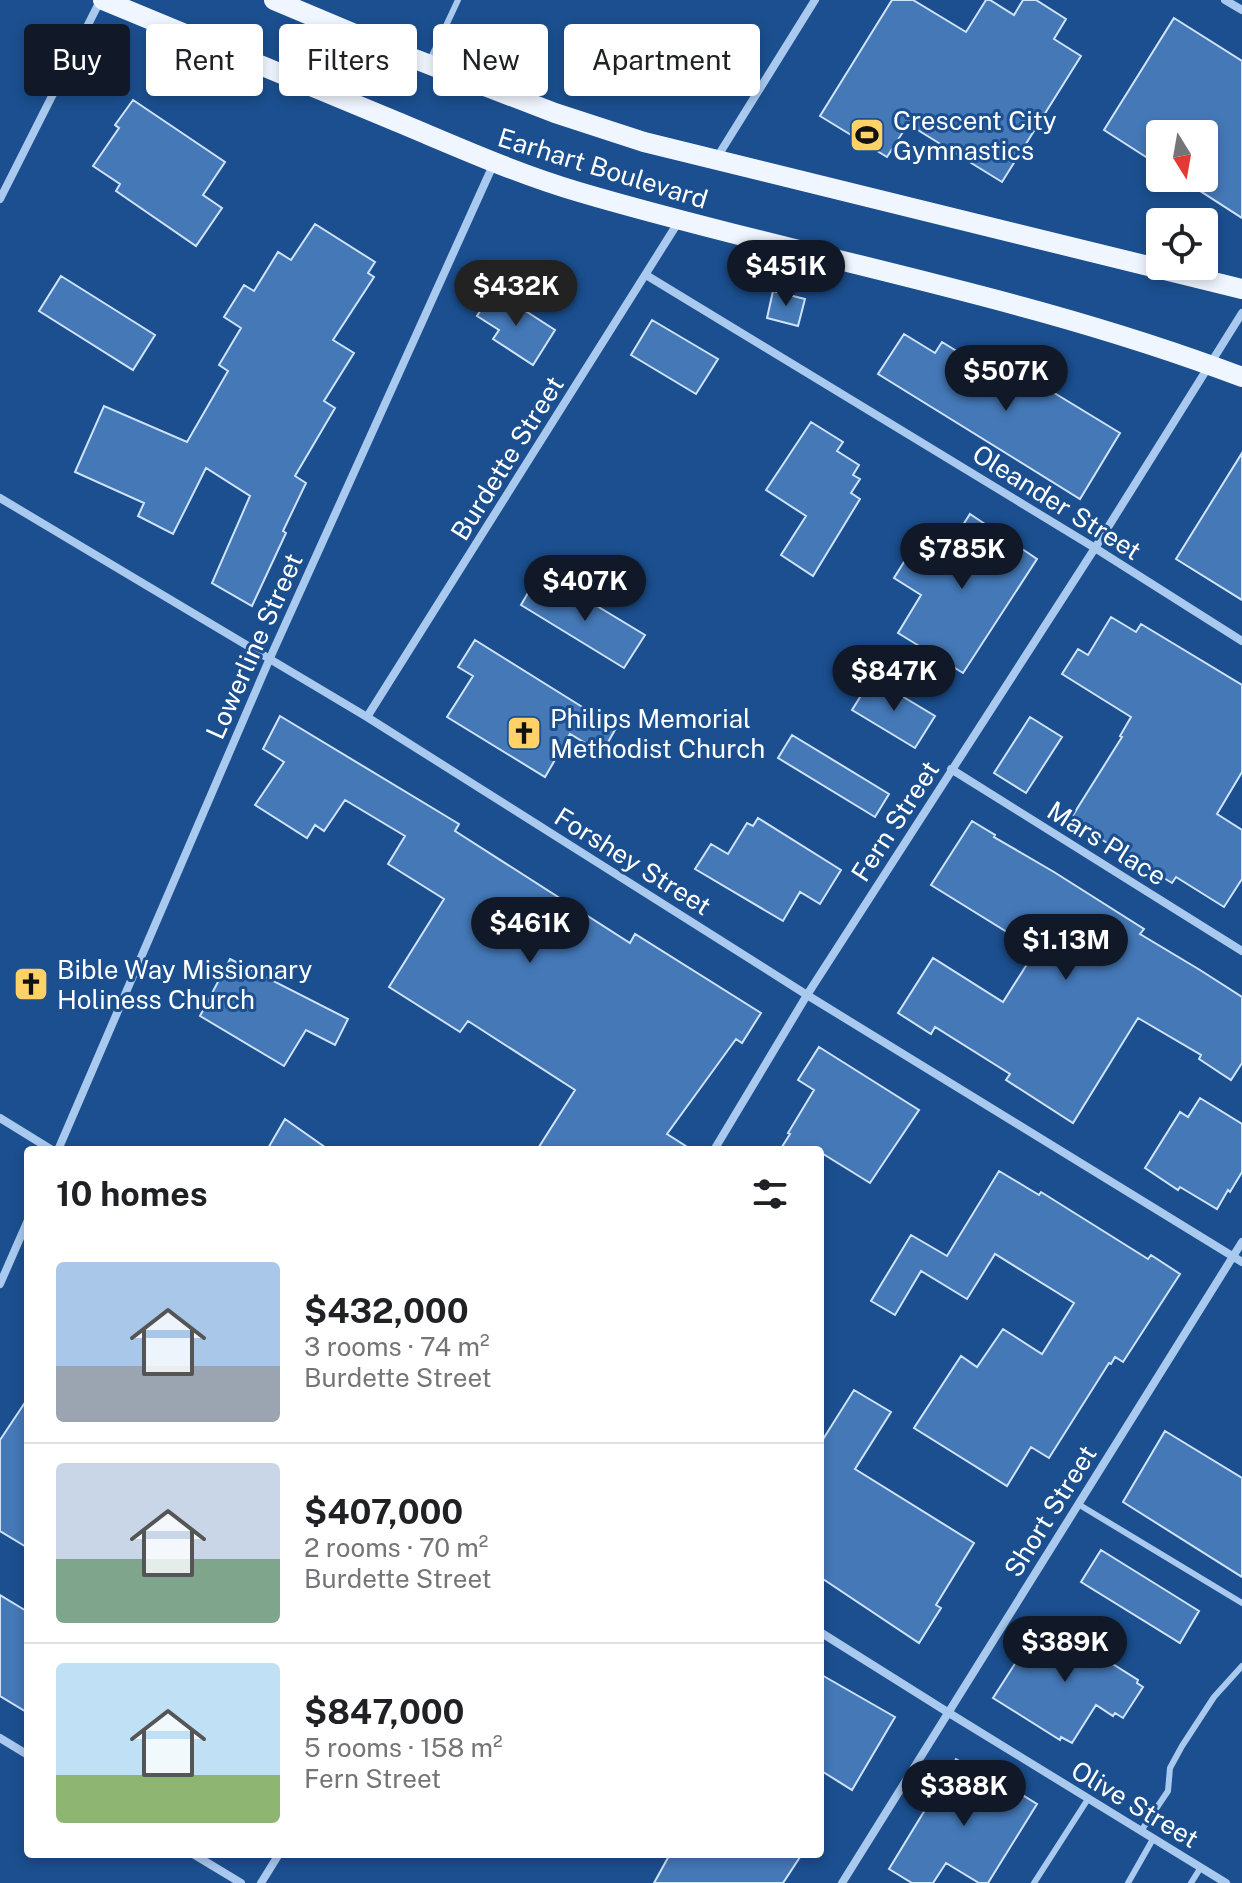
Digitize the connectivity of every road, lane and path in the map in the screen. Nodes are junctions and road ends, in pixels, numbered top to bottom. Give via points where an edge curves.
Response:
1 (102, 0) edge
2 (274, 0) edge
3 (458, 0) edge
4 (815, 0) edge
5 (1225, 0) edge
6 (1242, 10) edge
7 (428, 64) junction
8 (716, 159) junction
9 (494, 162) junction
10 (0, 199) edge
11 (679, 221) junction
12 (646, 275) junction
13 (1242, 289) edge
14 (1242, 313) edge
15 (1209, 364) junction
16 (1242, 377) edge
17 (0, 498) edge
18 (1095, 548) junction
19 (1242, 641) edge
20 (270, 658) junction
21 (367, 717) junction
22 (951, 769) junction
23 (1242, 951) edge
24 (807, 995) junction
25 (0, 1118) edge
26 (46, 1146) edge
27 (60, 1146) edge
28 (716, 1146) edge
29 (24, 1229) edge
30 (1242, 1242) edge
31 (1233, 1256) junction
32 (1242, 1262) edge
33 (0, 1284) edge
34 (1078, 1504) junction
35 (1242, 1603) edge
36 (824, 1635) edge
37 (1242, 1666) edge
38 (949, 1713) junction
39 (0, 1738) edge
40 (24, 1753) edge
41 (1088, 1799) junction
42 (1141, 1831) junction
43 (1153, 1839) junction
44 (200, 1858) edge
45 (277, 1858) edge
46 (1201, 1867) junction
47 (241, 1883) edge
48 (261, 1883) edge
49 (842, 1883) edge
50 (1034, 1883) edge
51 (1128, 1883) edge
52 (1191, 1883) edge
53 (1226, 1883) edge

1 - 9 main road, Earhart Boulevard
1 - 10 street
2 - 7 main road, Earhart Boulevard
3 - 7 lane
4 - 8 street
5 - 6 street
7 - 8 main road, Earhart Boulevard via 555,113
8 - 13 main road, Earhart Boulevard
9 - 11 main road, Earhart Boulevard
9 - 20 street, Lowerline Street
11 - 12 street, Burdette Street
11 - 15 main road, Earhart Boulevard via 1061,317
12 - 18 street, Oleander Street
12 - 21 street, Burdette Street
14 - 15 street, Fern Street
15 - 16 main road, Earhart Boulevard
15 - 18 street, Fern Street
17 - 20 street, Forshey Street
18 - 19 street, Oleander Street
18 - 22 street, Fern Street
20 - 21 street, Forshey Street
20 - 27 street, Lowerline Street
21 - 24 street, Forshey Street
22 - 23 street, Mars Place
22 - 24 street, Fern Street
24 - 28 street, Fern Street
24 - 31 street, Forshey Street
25 - 26 street
29 - 33 street
30 - 31 street, Short Street
31 - 32 street, Forshey Street
31 - 34 street, Short Street
34 - 35 lane
34 - 38 street, Short Street
36 - 38 street, Olive Street
37 - 42 lane via 1182,1746 1170,1768 1168,1791
38 - 41 street, Olive Street
38 - 49 street, Short Street
39 - 40 street
41 - 42 street, Olive Street
41 - 50 lane
42 - 43 street, Olive Street
43 - 46 street, Olive Street
43 - 51 lane
44 - 47 street
45 - 48 street
46 - 52 lane
46 - 53 street, Olive Street

